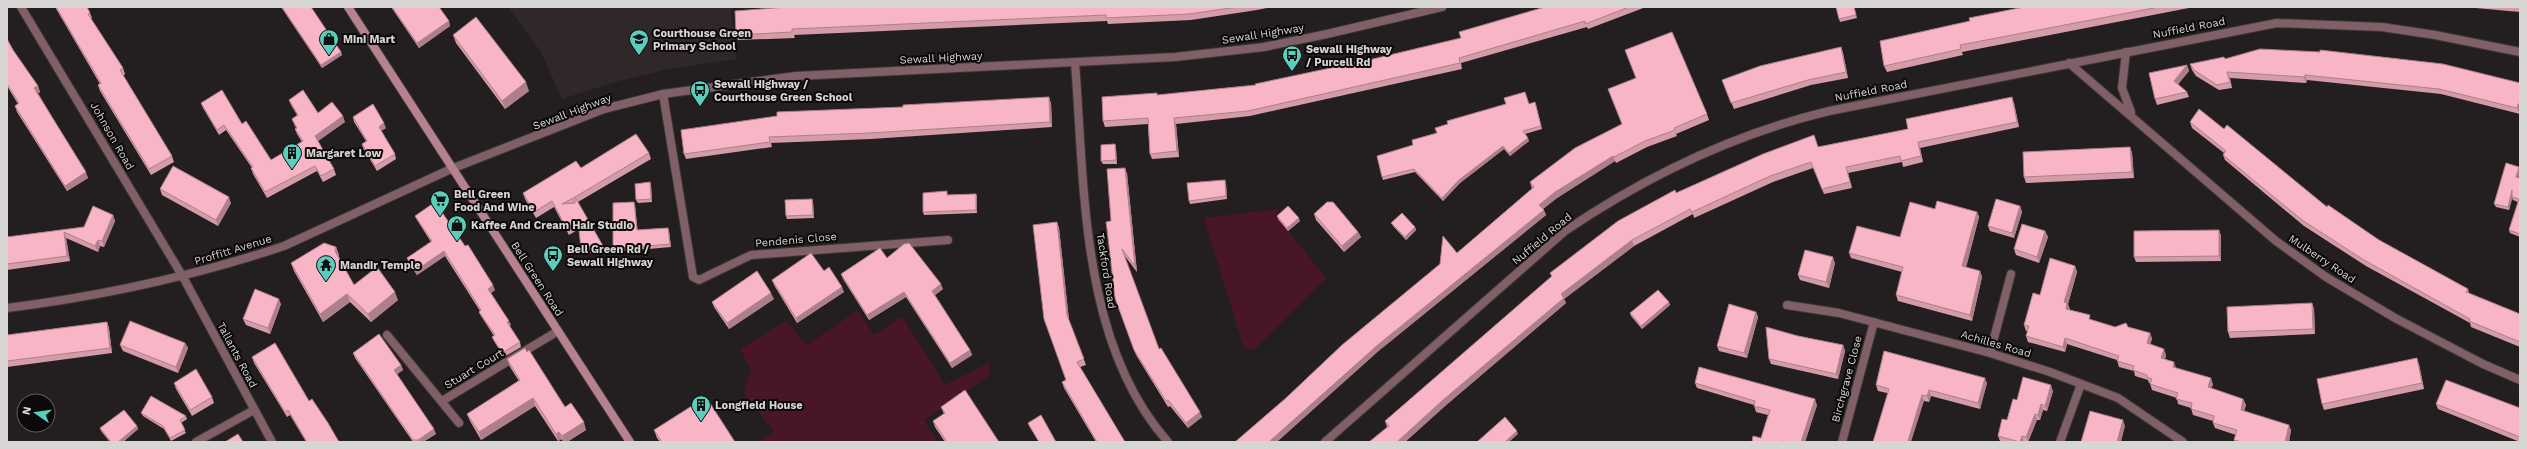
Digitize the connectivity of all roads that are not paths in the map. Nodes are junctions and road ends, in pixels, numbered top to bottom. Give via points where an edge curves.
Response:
1 (21, 7) edge
2 (348, 7) edge
3 (1442, 7) edge
4 (2126, 52) junction
5 (2520, 52) edge
6 (1075, 63) junction
7 (2069, 63) junction
8 (663, 94) junction
9 (2136, 120) junction
10 (451, 169) junction
11 (948, 240) dead end
12 (2011, 274) dead end
13 (183, 277) junction
14 (1787, 305) dead end
15 (7, 308) edge
16 (1874, 322) junction
17 (558, 331) junction
18 (387, 334) dead end
19 (1990, 353) junction
20 (2520, 380) edge
21 (2081, 384) junction
22 (442, 401) junction
23 (254, 410) junction
24 (459, 423) dead end
25 (196, 442) edge
26 (272, 442) edge
27 (630, 442) edge
28 (1168, 442) edge
29 (1325, 442) edge
30 (1842, 442) edge
31 (2060, 442) edge
32 (2183, 442) edge

1 - 13 street, Johnson Road
2 - 10 main road, Bell Green Road
3 - 6 street, Sewall Highway via 1264,47 1175,57
4 - 5 street, Nuffield Road via 2278,23 2382,27
4 - 7 street, Nuffield Road
4 - 9 street, Mulberry Road via 2122,88 2129,109
6 - 8 street, Sewall Highway via 796,76
6 - 28 street, Tackford Road via 1091,257 1103,320 1128,382 1158,431
7 - 9 street, Mulberry Road
7 - 29 street, Nuffield Road via 1802,117 1712,149 1675,166 1604,205 1565,231
8 - 10 street, Sewall Highway via 604,109
8 - 11 street, Pendenis Close via 693,277 699,280 751,255
9 - 20 street, Mulberry Road via 2276,241 2326,277 2394,318
10 - 13 street, Proffitt Avenue via 284,246
10 - 17 main road, Bell Green Road
12 - 19 street
13 - 15 street, Proffitt Avenue via 50,303
13 - 23 street, Tallants Road
14 - 16 street, Achilles Road via 1839,313
16 - 19 street, Achilles Road
16 - 30 street, Birchgrave Close
17 - 22 street, Stuart Court
17 - 27 main road, Bell Green Road
18 - 22 street, Stuart Court
19 - 21 street, Achilles Road
21 - 31 street
21 - 32 street, Achilles Road via 2118,398
22 - 24 street, Stuart Court
23 - 25 street
23 - 26 street, Tallants Road

